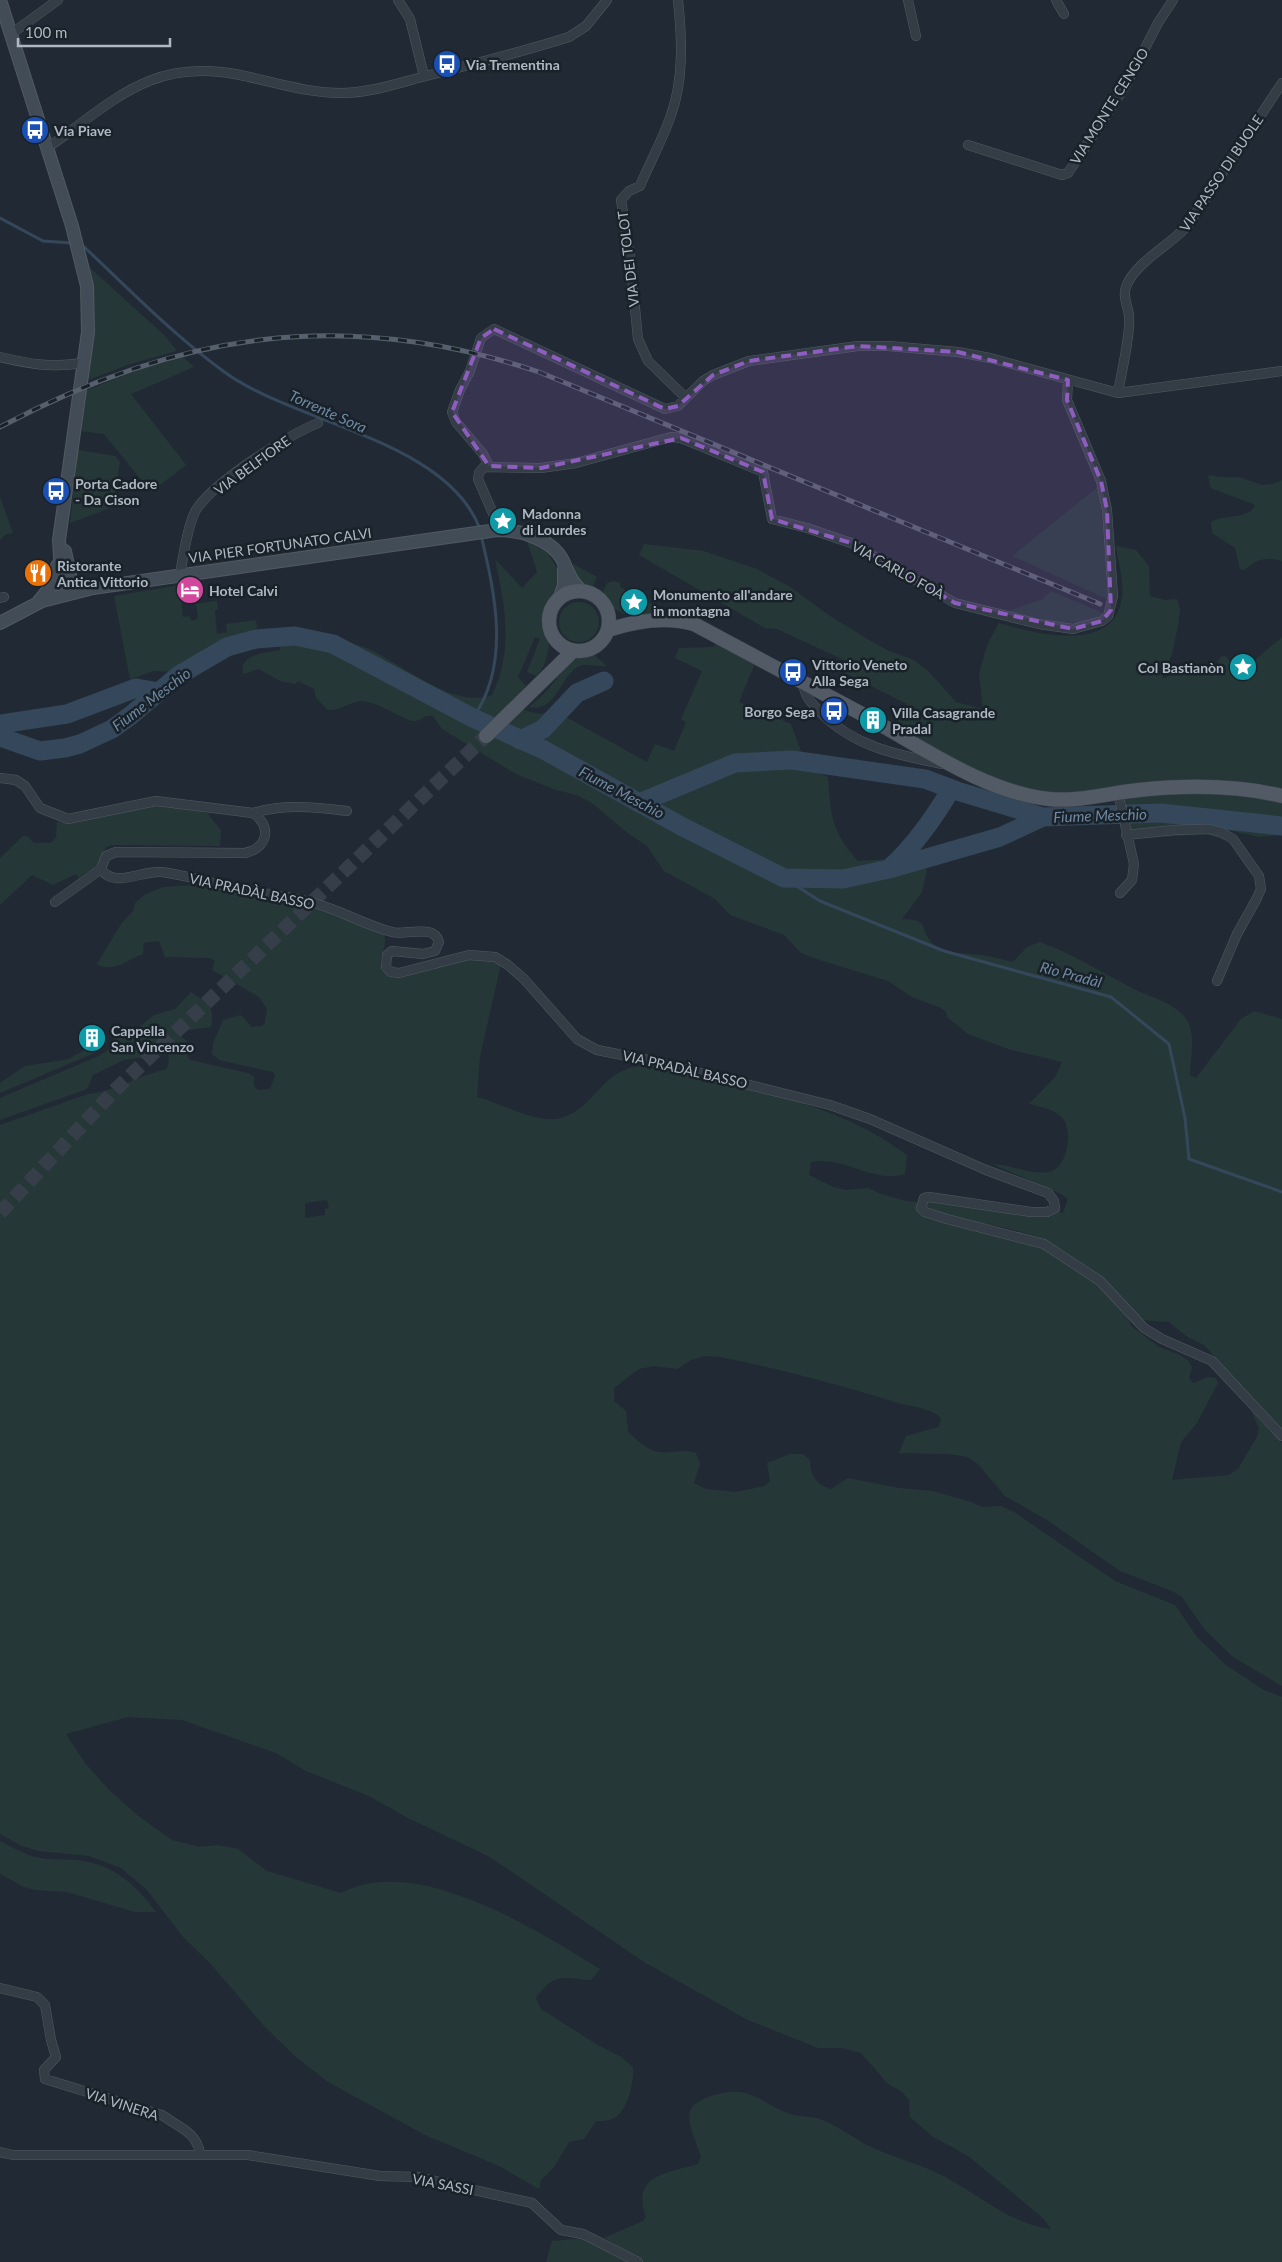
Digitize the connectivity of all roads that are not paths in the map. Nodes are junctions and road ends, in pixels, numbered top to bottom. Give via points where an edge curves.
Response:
1 (58, 0) edge
2 (398, 0) edge
3 (607, 0) edge
4 (678, 0) edge
5 (908, 0) edge
6 (1056, 0) edge
7 (1173, 0) edge
8 (3, 3) edge
9 (1064, 14) dead end
10 (11, 34) junction
11 (916, 36) dead end
12 (424, 76) junction
13 (1282, 84) edge
14 (968, 145) dead end
15 (47, 148) junction
16 (0, 357) edge
17 (82, 363) junction
18 (1282, 371) edge
19 (1068, 380) junction
20 (1118, 393) junction
21 (685, 397) junction
22 (318, 423) dead end
23 (489, 466) junction
24 (62, 519) junction
25 (494, 530) junction
26 (59, 558) junction
27 (564, 564) junction
28 (69, 569) junction
29 (180, 575) junction
30 (93, 588) junction
31 (582, 592) junction
32 (69, 593) junction
33 (559, 599) junction
34 (36, 604) junction
35 (608, 612) junction
36 (636, 622) junction
37 (0, 623) edge
38 (608, 630) junction
39 (557, 642) junction
40 (573, 651) junction
41 (803, 681) junction
42 (540, 683) junction
43 (862, 714) tunnel mouth
44 (883, 726) tunnel mouth
45 (489, 733) tunnel mouth
46 (953, 766) junction
47 (0, 778) edge
48 (1282, 796) edge
49 (1119, 799) junction
50 (347, 811) dead end
51 (253, 813) junction
52 (1126, 835) junction
53 (101, 869) junction
54 (1120, 894) dead end
55 (55, 902) dead end
56 (1217, 981) dead end
57 (1282, 1436) edge
58 (0, 1988) edge
59 (0, 2152) edge
60 (200, 2154) junction
61 (638, 2262) edge

1 - 10 street
2 - 12 street via 410,20
3 - 12 street via 586,26 569,37
4 - 21 street, VIA DEI TOLOT via 681,53 671,115 640,186 621,200 638,339 648,361
5 - 11 street
6 - 9 street
7 - 14 street, VIA MONTE CENGIO via 1126,85 1068,173 1062,175
8 - 10 main road
10 - 15 main road
12 - 15 street via 385,87 342,93 301,89 205,70 186,71 155,79 111,100
13 - 20 street, VIA PASSO DI BUOLE via 1188,225 1144,263 1126,287 1130,318
15 - 17 main road via 82,259 89,318
16 - 17 street via 57,367
17 - 24 main road
18 - 20 street
19 - 20 street
19 - 21 street via 958,352 858,346 749,361 713,375
19 - 23 street, VIA CARLO FOÀ via 1067,400 1101,481 1107,510 1113,596 1111,610 1102,621 1072,629 1039,624 955,602 851,543 775,521 770,516 763,472 681,438 662,439 592,460 541,468
21 - 23 street via 678,406 665,409 494,330 481,338 452,412
22 - 29 street, VIA BELFIORE via 227,479 197,508
23 - 25 street via 481,470 478,479 495,518
24 - 26 main road
24 - 28 main road via 63,545
25 - 27 main road, VIA PIER FORTUNATO CALVI via 515,531 537,539 557,552
25 - 29 main road, VIA PIER FORTUNATO CALVI
26 - 32 main road via 63,583
26 - 34 main road via 53,584
27 - 31 main road, VIA PIER FORTUNATO CALVI
27 - 33 main road via 564,586
28 - 30 main road via 77,582
28 - 32 main road
29 - 30 main road, VIA PIER FORTUNATO CALVI
30 - 32 main road, VIA PIER FORTUNATO CALVI
31 - 33 main road via 566,594
31 - 35 main road via 598,599
32 - 34 main road, VIA PIER FORTUNATO CALVI
33 - 39 main road via 550,615 549,625
34 - 37 main road
35 - 36 main road
35 - 38 main road
36 - 38 main road
36 - 41 main road via 694,624
38 - 40 main road via 598,645
39 - 40 main road
39 - 42 main road via 550,668
40 - 42 main road
41 - 43 main road
41 - 46 street via 804,692 812,704 829,721 859,741 886,752
42 - 45 main road
44 - 46 main road
46 - 49 main road via 1041,798
47 - 51 street via 16,780 25,786 40,808 68,819 156,802
48 - 49 main road via 1247,790 1188,787
49 - 52 street
50 - 51 street via 308,807
51 - 53 street, VIA PRADÀL BASSO via 266,827 262,845 255,851 116,852 106,856
52 - 54 street via 1134,864 1132,880
52 - 56 street via 1174,830 1209,829 1220,832 1233,840 1259,876 1261,889
53 - 55 street
53 - 57 street, VIA PRADÀL BASSO via 114,879 158,872 171,874 312,902 392,932 432,933 439,942 435,951 423,954 392,951 386,955 386,967 399,973 469,955 495,958 524,979 577,1039 597,1050 830,1105 1048,1193 1055,1208 1046,1212 929,1197 924,1198 921,1208 925,1212 1044,1244 1100,1281 1144,1328 1212,1362
58 - 60 street, VIA VINERA via 37,1998 45,2004 56,2057 44,2070 45,2079 162,2115 194,2137
59 - 60 street
60 - 61 street, VIA SASSI via 248,2155 380,2176 417,2176 532,2203 561,2230 583,2234

